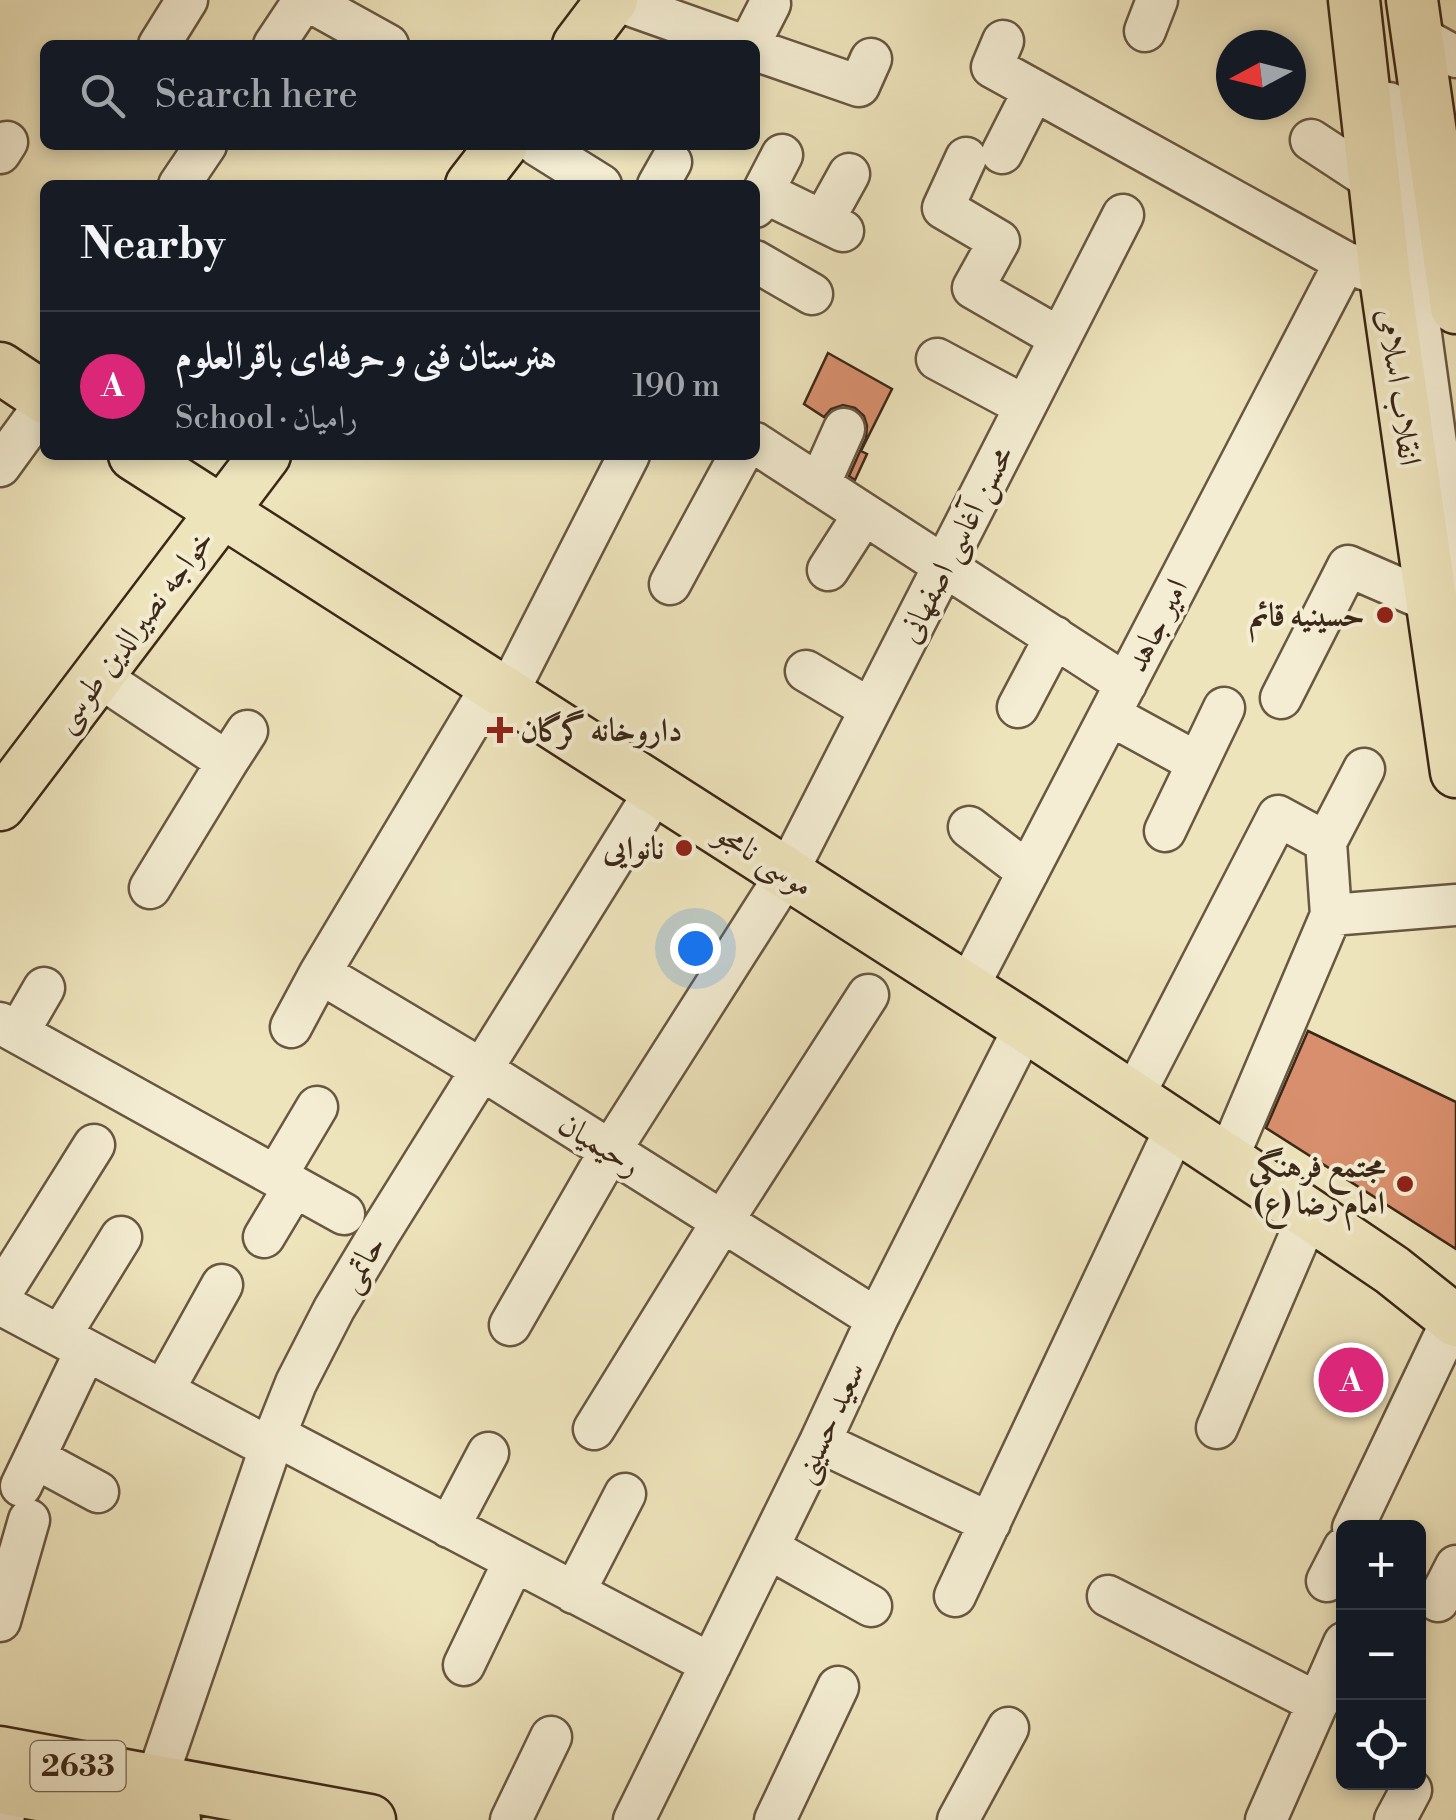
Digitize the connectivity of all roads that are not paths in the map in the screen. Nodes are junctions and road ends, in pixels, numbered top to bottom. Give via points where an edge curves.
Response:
1 (188, 0) edge
2 (305, 0) edge
3 (613, 0) edge
4 (770, 4) dead end
5 (1386, 14) edge
6 (162, 40) edge
7 (277, 40) edge
8 (379, 40) edge
9 (582, 40) edge
10 (726, 40) edge
11 (744, 40) edge
12 (1002, 41) dead end
13 (760, 52) edge
14 (871, 59) dead end
15 (1034, 90) junction
16 (1311, 140) dead end
17 (203, 150) edge
18 (498, 150) edge
19 (545, 150) edge
20 (782, 155) dead end
21 (849, 174) dead end
22 (183, 180) edge
23 (475, 180) edge
24 (593, 180) edge
25 (1375, 182) junction
26 (1447, 186) edge
27 (760, 198) edge
28 (760, 200) edge
29 (1123, 215) dead end
30 (760, 264) edge
31 (1365, 270) junction
32 (812, 294) dead end
33 (1456, 308) edge
34 (1060, 338) junction
35 (936, 359) dead end
36 (0, 368) edge
37 (40, 397) edge
38 (1025, 406) junction
39 (40, 408) edge
40 (844, 428) dead end
41 (760, 446) edge
42 (1456, 453) edge
43 (142, 460) edge
44 (261, 460) edge
45 (626, 460) edge
46 (737, 460) edge
47 (0, 466) edge
48 (819, 485) junction
49 (222, 511) junction
50 (864, 514) junction
51 (944, 566) junction
52 (828, 570) dead end
53 (670, 584) dead end
54 (1444, 595) edge
55 (1054, 638) junction
56 (806, 671) dead end
57 (98, 676) junction
58 (500, 689) junction
59 (1281, 698) dead end
60 (1118, 700) junction
61 (1018, 707) dead end
62 (1224, 708) dead end
63 (870, 709) junction
64 (1196, 762) junction
65 (1364, 769) dead end
66 (1456, 772) edge
67 (656, 790) junction
68 (0, 805) edge
69 (969, 827) dead end
70 (1165, 831) dead end
71 (1326, 842) junction
72 (1028, 872) junction
73 (787, 873) junction
74 (150, 888) dead end
75 (1456, 906) edge
76 (1331, 915) junction
77 (320, 972) junction
78 (44, 988) dead end
79 (967, 989) junction
80 (868, 995) dead end
81 (1025, 1026) junction
82 (290, 1027) dead end
83 (9, 1028) edge
84 (481, 1070) junction
85 (1133, 1097) junction
86 (316, 1106) dead end
87 (1176, 1127) junction
88 (94, 1144) dead end
89 (610, 1151) junction
90 (1226, 1160) junction
91 (285, 1182) junction
92 (344, 1214) dead end
93 (1309, 1214) junction
94 (722, 1222) junction
95 (121, 1237) dead end
96 (264, 1237) dead end
97 (222, 1285) dead end
98 (0, 1295) edge
99 (0, 1304) edge
100 (1455, 1308) edge
101 (877, 1319) junction
102 (510, 1325) dead end
103 (73, 1343) junction
104 (163, 1391) junction
105 (1216, 1428) dead end
106 (594, 1429) dead end
107 (272, 1442) junction
108 (820, 1442) junction
109 (488, 1453) dead end
110 (28, 1488) junction
111 (98, 1492) dead end
112 (625, 1494) dead end
113 (1357, 1520) edge
114 (990, 1523) junction
115 (450, 1527) junction
116 (768, 1548) junction
117 (514, 1561) junction
118 (574, 1592) junction
119 (955, 1596) dead end
120 (1108, 1596) dead end
121 (871, 1606) dead end
122 (0, 1621) edge
123 (1336, 1661) edge
124 (711, 1664) junction
125 (464, 1665) dead end
126 (838, 1687) dead end
127 (1318, 1703) junction
128 (1008, 1728) dead end
129 (551, 1737) dead end
130 (3, 1788) edge
131 (166, 1800) edge
132 (370, 1820) edge
133 (511, 1820) edge
134 (634, 1820) edge
135 (775, 1820) edge
136 (958, 1820) edge
137 (1266, 1820) edge

1 - 6 street
2 - 7 street
2 - 8 street
3 - 9 main road
3 - 10 street
4 - 11 street
5 - 25 main road, انقلاب اسلامی
5 - 26 main road, انقلاب اسلامی
5 - 42 street
5 - 54 street
12 - 15 street via 992,67
13 - 14 street via 859,86
15 - 31 street
15 - 34 street via 943,208 999,241 973,288
16 - 25 street
17 - 22 street
18 - 23 main road
19 - 24 street
20 - 27 street
21 - 28 street via 833,226
25 - 31 main road, انقلاب اسلامی
26 - 33 main road, انقلاب اسلامی
29 - 34 street, محسن آغاسی اصفهانی
30 - 32 street
31 - 54 main road, انقلاب اسلامی
31 - 60 street, امیر جاهد
34 - 38 street, محسن آغاسی اصفهانی
35 - 38 street
36 - 37 main road
38 - 51 street, محسن آغاسی اصفهانی
39 - 47 street
40 - 48 street
41 - 48 street
43 - 49 main road, موسی نامجو
44 - 49 main road, خواجه نصیرالدین طوسی
45 - 58 street
46 - 53 street
48 - 50 street
49 - 57 main road, خواجه نصیرالدین طوسی
49 - 58 main road, موسی نامجو
50 - 51 street
50 - 52 street
51 - 55 street
51 - 63 street, محسن آغاسی اصفهانی
54 - 59 street via 1348,566
54 - 66 main road, انقلاب اسلامی
55 - 60 street
55 - 61 street
56 - 63 street
57 - 68 main road, خواجه نصیرالدین طوسی
57 - 74 street via 237,746
58 - 67 main road, موسی نامجو
58 - 77 street
60 - 64 street
60 - 72 street, امیر جاهد
62 - 64 street
63 - 73 street, محسن آغاسی اصفهانی
64 - 70 street
65 - 71 street
67 - 73 main road, موسی نامجو
67 - 84 street, حاتمی
69 - 72 street
71 - 76 street
71 - 85 street via 1278,816
72 - 79 street, امیر جاهد
73 - 79 main road, موسی نامجو
73 - 89 street, محسن آغاسی اصفهانی
75 - 76 street
76 - 90 street
77 - 82 street
77 - 84 street, رحیمیان
78 - 83 street
79 - 81 main road, موسی نامجو
80 - 94 street
81 - 85 main road, موسی نامجو
81 - 101 street, سعید حسینی
83 - 91 street
84 - 89 street, رحیمیان
84 - 107 street, حاتمی via 334,1309
85 - 87 main road, موسی نامجو
86 - 91 street
87 - 90 main road, موسی نامجو
87 - 114 street
88 - 98 street
89 - 94 street, رحیمیان
89 - 102 street, محسن آغاسی اصفهانی
90 - 93 main road, موسی نامجو
91 - 92 street
91 - 96 street
93 - 100 main road, موسی نامجو
93 - 105 street
94 - 101 street, رحیمیان
94 - 106 street
95 - 103 street
97 - 104 street
99 - 103 street
100 - 113 street
101 - 108 street, سعید حسینی
103 - 104 street
103 - 110 street
104 - 107 street
107 - 115 street
107 - 131 street, حاتمی
108 - 114 street
108 - 116 street, سعید حسینی
109 - 115 street
110 - 111 street
110 - 122 street
112 - 118 street
114 - 119 street
115 - 117 street
116 - 121 street
116 - 124 street, سعید حسینی
117 - 118 street
117 - 125 street
118 - 124 street
120 - 127 street
123 - 127 street
124 - 134 street, سعید حسینی
126 - 135 street
127 - 137 street
128 - 136 street
129 - 133 street
130 - 131 main road, 2633
131 - 132 main road, 2633

